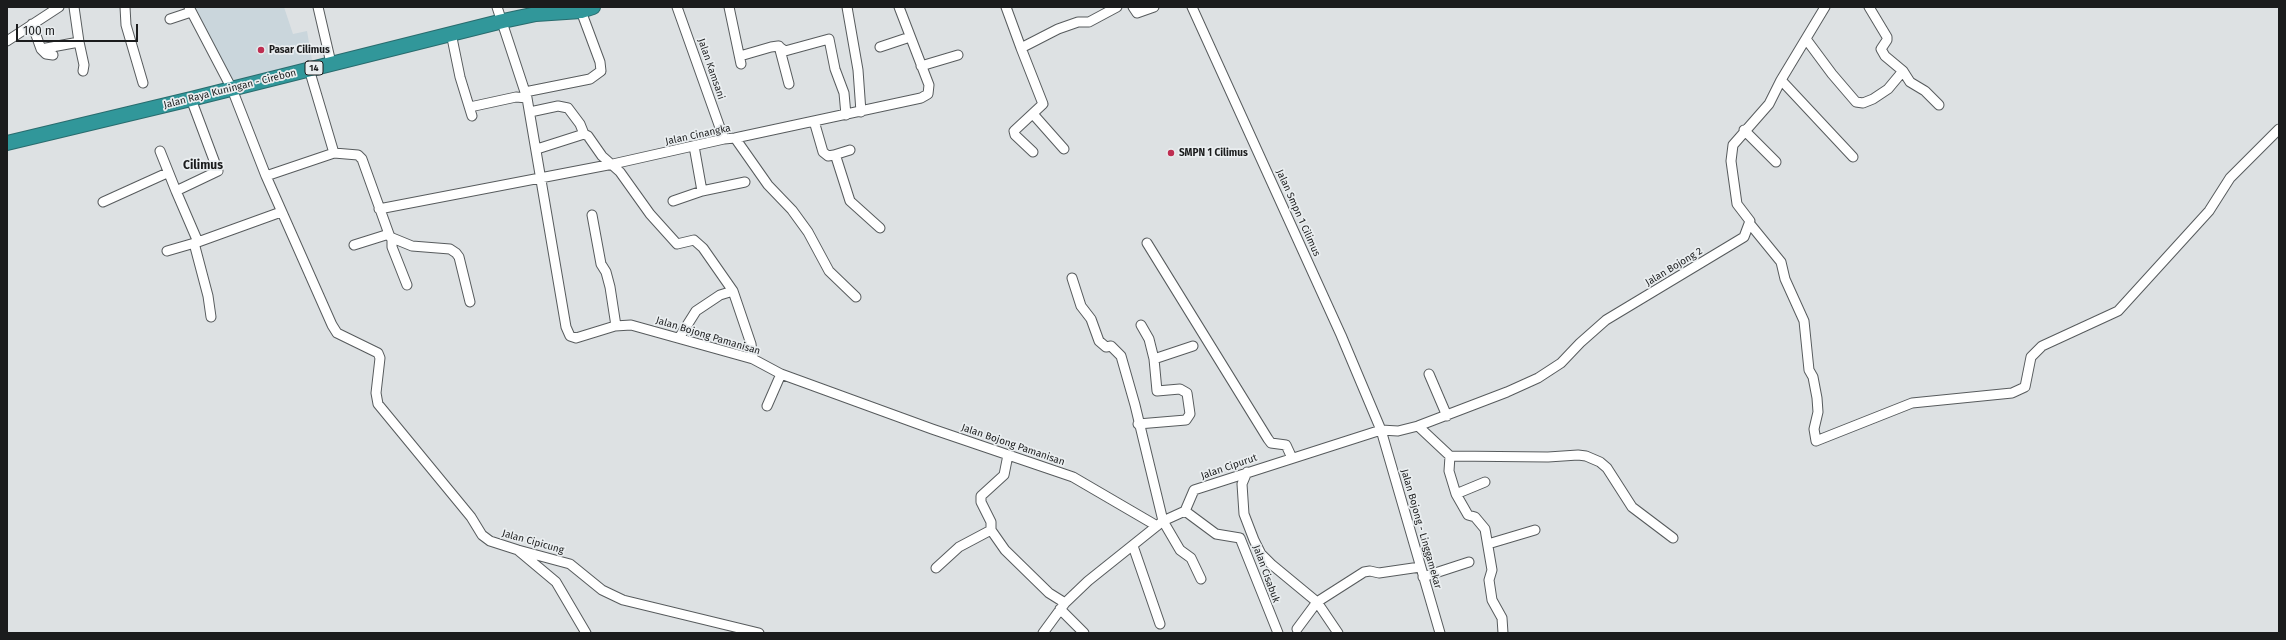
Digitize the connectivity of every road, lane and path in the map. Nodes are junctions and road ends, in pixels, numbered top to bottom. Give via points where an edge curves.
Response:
1 (74, 7) edge
2 (125, 7) edge
3 (318, 7) edge
4 (497, 7) edge
5 (677, 7) edge
6 (729, 7) edge
7 (847, 7) edge
8 (899, 7) edge
9 (1006, 7) edge
10 (1117, 7) edge
11 (1133, 7) edge
12 (1154, 7) edge
13 (1192, 7) edge
14 (1826, 7) edge
15 (1869, 7) edge
16 (54, 8) edge
17 (190, 9) edge
18 (587, 9) edge
19 (170, 19) dead end
20 (503, 21) junction
21 (32, 24) junction
22 (451, 33) junction
23 (910, 37) junction
24 (1806, 39) junction
25 (7, 41) edge
26 (79, 42) junction
27 (778, 46) junction
28 (880, 47) dead end
29 (1021, 48) junction
30 (41, 49) junction
31 (53, 55) dead end
32 (958, 55) dead end
33 (331, 63) junction
34 (921, 66) junction
35 (309, 69) junction
36 (83, 71) dead end
37 (1903, 71) junction
38 (1782, 80) junction
39 (143, 83) dead end
40 (789, 84) dead end
41 (232, 89) junction
42 (526, 95) junction
43 (191, 100) junction
44 (1938, 105) dead end
45 (530, 112) junction
46 (861, 112) junction
47 (1033, 114) junction
48 (846, 115) junction
49 (814, 121) junction
50 (2279, 129) edge
51 (1744, 130) junction
52 (584, 134) junction
53 (735, 138) junction
54 (724, 139) junction
55 (7, 143) edge
56 (694, 146) junction
57 (536, 149) junction
58 (1064, 149) dead end
59 (850, 150) dead end
60 (160, 151) dead end
61 (1033, 152) dead end
62 (334, 153) junction
63 (834, 155) junction
64 (1853, 157) dead end
65 (1776, 162) dead end
66 (613, 164) junction
67 (167, 173) junction
68 (266, 176) junction
69 (540, 177) junction
70 (745, 182) dead end
71 (176, 191) junction
72 (702, 191) junction
73 (673, 201) dead end
74 (103, 202) dead end
75 (379, 209) junction
76 (281, 212) junction
77 (592, 214) dead end
78 (1750, 224) junction
79 (880, 228) dead end
80 (390, 236) junction
81 (196, 242) junction
82 (1147, 243) dead end
83 (354, 245) dead end
84 (167, 252) dead end
85 (1072, 278) dead end
86 (407, 285) dead end
87 (733, 291) junction
88 (856, 297) dead end
89 (470, 302) dead end
90 (211, 317) dead end
91 (1141, 325) dead end
92 (616, 326) junction
93 (679, 338) junction
94 (1193, 346) dead end
95 (753, 359) junction
96 (1154, 359) junction
97 (781, 374) junction
98 (1428, 374) dead end
99 (767, 406) dead end
100 (1447, 416) junction
101 (1138, 424) junction
102 (1418, 426) junction
103 (1381, 430) junction
104 (1008, 455) junction
105 (1450, 456) junction
106 (1292, 458) junction
107 (1247, 472) junction
108 (1485, 482) dead end
109 (1456, 494) junction
110 (1185, 511) junction
111 (1160, 524) junction
112 (991, 530) junction
113 (1535, 530) dead end
114 (1673, 538) dead end
115 (1488, 544) junction
116 (1133, 546) junction
117 (522, 554) junction
118 (1468, 562) dead end
119 (1420, 567) junction
120 (936, 568) dead end
121 (1423, 577) junction
122 (1201, 579) dead end
123 (1317, 602) junction
124 (1062, 606) junction
125 (1160, 624) dead end
126 (1297, 629) dead end
127 (1045, 632) edge
128 (586, 633) edge
129 (759, 633) edge
130 (1084, 633) edge
131 (1278, 633) edge
132 (1338, 633) edge
133 (1440, 633) edge
134 (1502, 633) edge

1 - 26 street
2 - 39 street via 126,25
3 - 33 street
4 - 20 street, Jalan Bojong Pamanisan
5 - 54 street, Jalan Kamsani
6 - 27 street via 740,60 762,48
7 - 46 street via 858,70
8 - 23 street, Jalan Cinangka
9 - 29 street
10 - 29 street via 1088,22 1078,22 1058,29
11 - 12 street via 1137,13
13 - 103 street, Jalan Smpn 1 Cilimus via 1338,328
14 - 24 street
15 - 37 street via 1887,36 1881,49 1885,56
16 - 21 street
17 - 19 street
17 - 41 street
18 - 20 highway, Jalan Raya Kuningan - Cirebon / 14 via 536,14
18 - 42 street via 601,71 590,79
20 - 22 highway, Jalan Raya Kuningan - Cirebon / 14
20 - 42 street, Jalan Bojong Pamanisan
21 - 25 street
21 - 30 street
22 - 33 highway, Jalan Raya Kuningan - Cirebon / 14
22 - 42 street via 460,77 471,112
23 - 28 street
23 - 34 street, Jalan Cinangka
24 - 37 street via 1856,102 1863,103 1873,99 1888,88
24 - 38 street
26 - 30 street
26 - 36 street
27 - 40 street
27 - 48 street via 785,51 828,39 844,93
29 - 47 street via 1043,102 1043,106
30 - 31 street via 46,54
32 - 34 street
33 - 35 highway, Jalan Raya Kuningan - Cirebon / 14
34 - 46 street, Jalan Cinangka via 929,85 926,96
35 - 41 highway, Jalan Raya Kuningan - Cirebon / 14
35 - 62 street
37 - 44 street via 1910,82 1925,91
38 - 51 street via 1765,110
38 - 64 street
41 - 43 highway, Jalan Raya Kuningan - Cirebon / 14
41 - 68 street
42 - 45 street, Jalan Bojong Pamanisan
43 - 55 highway, Jalan Raya Kuningan - Cirebon / 14
43 - 71 street via 218,171
45 - 52 street via 558,106 568,108
45 - 57 street, Jalan Bojong Pamanisan
46 - 48 street, Jalan Cinangka
47 - 58 street
47 - 61 street via 1014,129 1015,135
48 - 49 street, Jalan Cinangka
49 - 53 street, Jalan Cinangka
49 - 63 street via 823,152 828,156
50 - 78 street via 2230,178 2209,211 2118,311 2042,346 2031,357 2025,387 2012,393 1912,403 1816,441 1814,429 1818,412 1817,398 1809,370 1804,321 1785,279 1781,262
51 - 65 street
51 - 78 street via 1733,145 1731,161 1737,204 1749,218
52 - 57 street
52 - 66 street via 602,156
53 - 54 street, Jalan Cinangka
53 - 88 street via 768,185 792,210 808,232 829,270
54 - 56 street, Jalan Cinangka
56 - 66 street, Jalan Cinangka
56 - 72 street
57 - 69 street, Jalan Bojong Pamanisan
59 - 63 street
60 - 67 street
62 - 68 street
62 - 75 street via 358,155 362,159
63 - 79 street via 850,201
66 - 69 street, Jalan Cinangka
66 - 87 street via 650,214 677,244 691,240 696,242
67 - 71 street
67 - 74 street
68 - 76 street
69 - 75 street, Jalan Cinangka
69 - 92 street, Jalan Bojong Pamanisan via 567,333 576,338
70 - 72 street
71 - 81 street
72 - 73 street
75 - 80 street
76 - 81 street
76 - 117 street, Jalan Cipicung via 337,333 374,350 379,363 376,400 390,420 471,517 482,535
77 - 92 street via 600,264 606,272 610,287
78 - 100 street, Jalan Bojong 2 via 1744,237 1733,245 1610,318 1561,363 1538,378
80 - 83 street
80 - 86 street via 392,248
80 - 89 street via 412,246 450,249 456,253
81 - 84 street
81 - 90 street
82 - 106 street via 1268,439 1271,443 1286,445
85 - 101 street via 1081,306 1091,319 1099,341 1106,347 1111,346 1121,356
87 - 93 street via 720,295 696,311
87 - 95 street via 751,344
91 - 96 street via 1149,338
92 - 93 street, Jalan Bojong Pamanisan via 643,327
93 - 95 street, Jalan Bojong Pamanisan
94 - 96 street
95 - 97 street, Jalan Bojong Pamanisan
96 - 101 street via 1157,392 1180,390 1187,393 1190,414 1186,420
97 - 99 street
97 - 104 street, Jalan Bojong Pamanisan
98 - 100 street
100 - 102 street, Jalan Bojong 2
101 - 111 street
102 - 103 street, Jalan Bojong 2 via 1398,431
102 - 105 street
103 - 106 street, Jalan Cipurut
103 - 119 street, Jalan Bojong - Linggamekar
104 - 111 street, Jalan Bojong Pamanisan via 1073,478
104 - 112 street via 1004,475 981,496 981,502 991,522
105 - 109 street via 1449,471
105 - 114 street via 1586,456 1607,468 1632,507
106 - 107 street, Jalan Cipurut
107 - 110 street, Jalan Cipurut via 1194,490
107 - 123 street via 1242,484 1244,514 1254,540 1266,559
108 - 109 street
109 - 115 street via 1468,515 1475,517 1483,526
110 - 111 street
110 - 131 street, Jalan Cisabuk via 1216,534 1240,538
111 - 116 street
111 - 122 street via 1180,550 1191,558
112 - 120 street via 959,547
112 - 124 street via 1005,550
113 - 115 street
115 - 134 street via 1492,570 1489,580 1492,600 1502,618
116 - 124 street via 1088,581
116 - 125 street
117 - 128 street via 556,582
117 - 129 street, Jalan Cipicung via 570,564 602,590 623,600
118 - 121 street
119 - 121 street, Jalan Bojong - Linggamekar
119 - 123 street via 1378,573 1364,572
121 - 133 street, Jalan Bojong - Linggamekar
123 - 126 street
123 - 132 street
124 - 127 street
124 - 130 street

